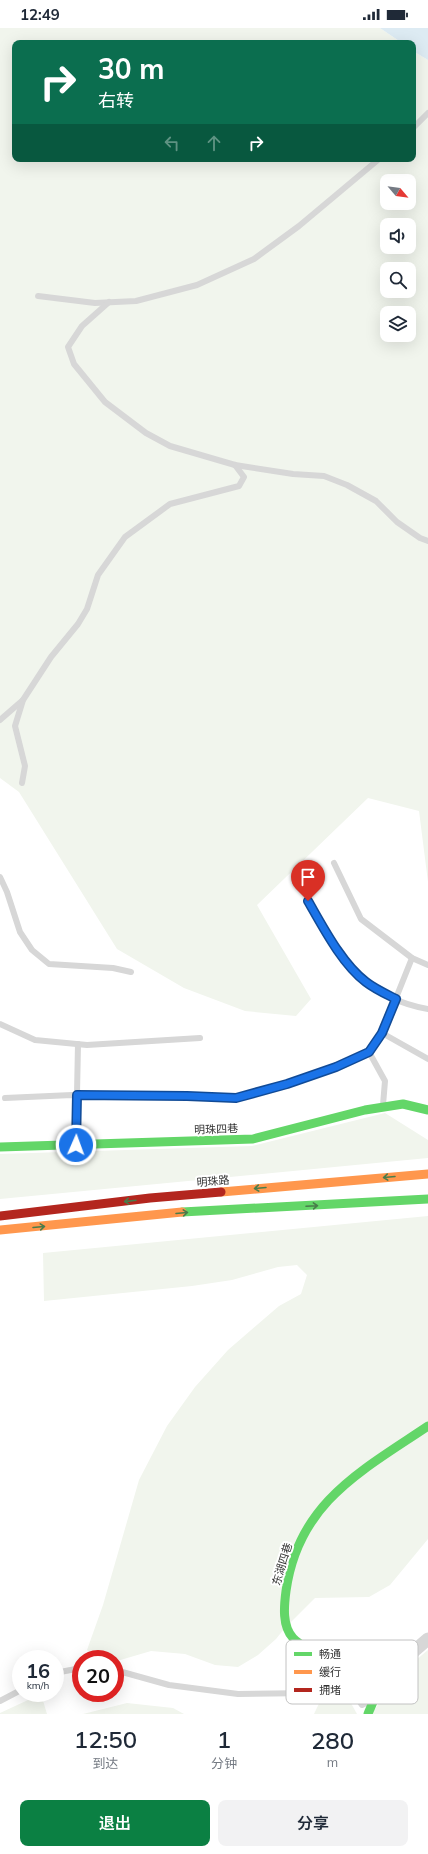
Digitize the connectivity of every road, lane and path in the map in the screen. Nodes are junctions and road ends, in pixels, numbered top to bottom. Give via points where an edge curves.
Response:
1 (428, 113) edge
2 (416, 125) edge
3 (375, 162) edge
4 (38, 296) dead end
5 (109, 302) junction
6 (235, 465) junction
7 (428, 541) edge
8 (23, 700) junction
9 (0, 720) edge
10 (22, 783) dead end
11 (334, 863) dead end
12 (0, 877) edge
13 (308, 901) dead end
14 (412, 958) junction
15 (428, 965) edge
16 (130, 972) dead end
17 (396, 999) junction
18 (428, 1009) edge
19 (0, 1024) edge
20 (382, 1033) junction
21 (200, 1038) dead end
22 (78, 1044) junction
23 (369, 1052) junction
24 (428, 1059) edge
25 (77, 1095) junction
26 (5, 1098) dead end
27 (382, 1107) junction
28 (428, 1110) edge
29 (76, 1145) junction
30 (0, 1147) edge
31 (428, 1174) edge
32 (428, 1200) edge
33 (0, 1216) edge
34 (0, 1230) edge
35 (428, 1426) edge
36 (428, 1639) edge
37 (296, 1640) edge
38 (418, 1648) edge
39 (124, 1672) edge
40 (286, 1693) edge
41 (12, 1695) edge
42 (0, 1701) edge
43 (372, 1704) edge
44 (368, 1714) edge

1 - 2 lane
3 - 5 lane via 254,260 196,284 136,301
4 - 5 lane via 95,303
5 - 6 lane via 82,326 68,347 74,364 105,402 146,433 170,446
6 - 7 lane via 324,476 347,484 376,501 397,522
6 - 8 lane via 244,477 239,486 170,504 125,537 98,575 88,609 50,657
8 - 9 lane
8 - 10 lane via 16,726 25,766
11 - 14 lane via 361,920
12 - 16 lane via 20,932 32,950 49,964 113,968
13 - 17 lane via 346,960 366,982
14 - 15 lane
14 - 17 lane
17 - 18 lane
17 - 20 lane
19 - 22 lane via 35,1040
20 - 23 lane
20 - 24 lane
21 - 22 lane
22 - 25 lane
23 - 25 lane via 287,1084 236,1098
23 - 27 lane via 385,1081
25 - 26 lane
25 - 29 lane
27 - 28 main road, 明珠四巷 via 403,1104
27 - 29 main road, 明珠四巷 via 253,1139
29 - 30 main road, 明珠四巷
31 -> 33 main road, 明珠路 via 150,1198
34 -> 32 main road via 197,1212
35 - 37 main road, 东湖四巷 via 362,1469 330,1496 312,1519 293,1559 288,1578 284,1618 287,1630
36 - 38 street
39 - 40 lane via 169,1685 238,1694
41 - 42 lane
43 - 44 main road

